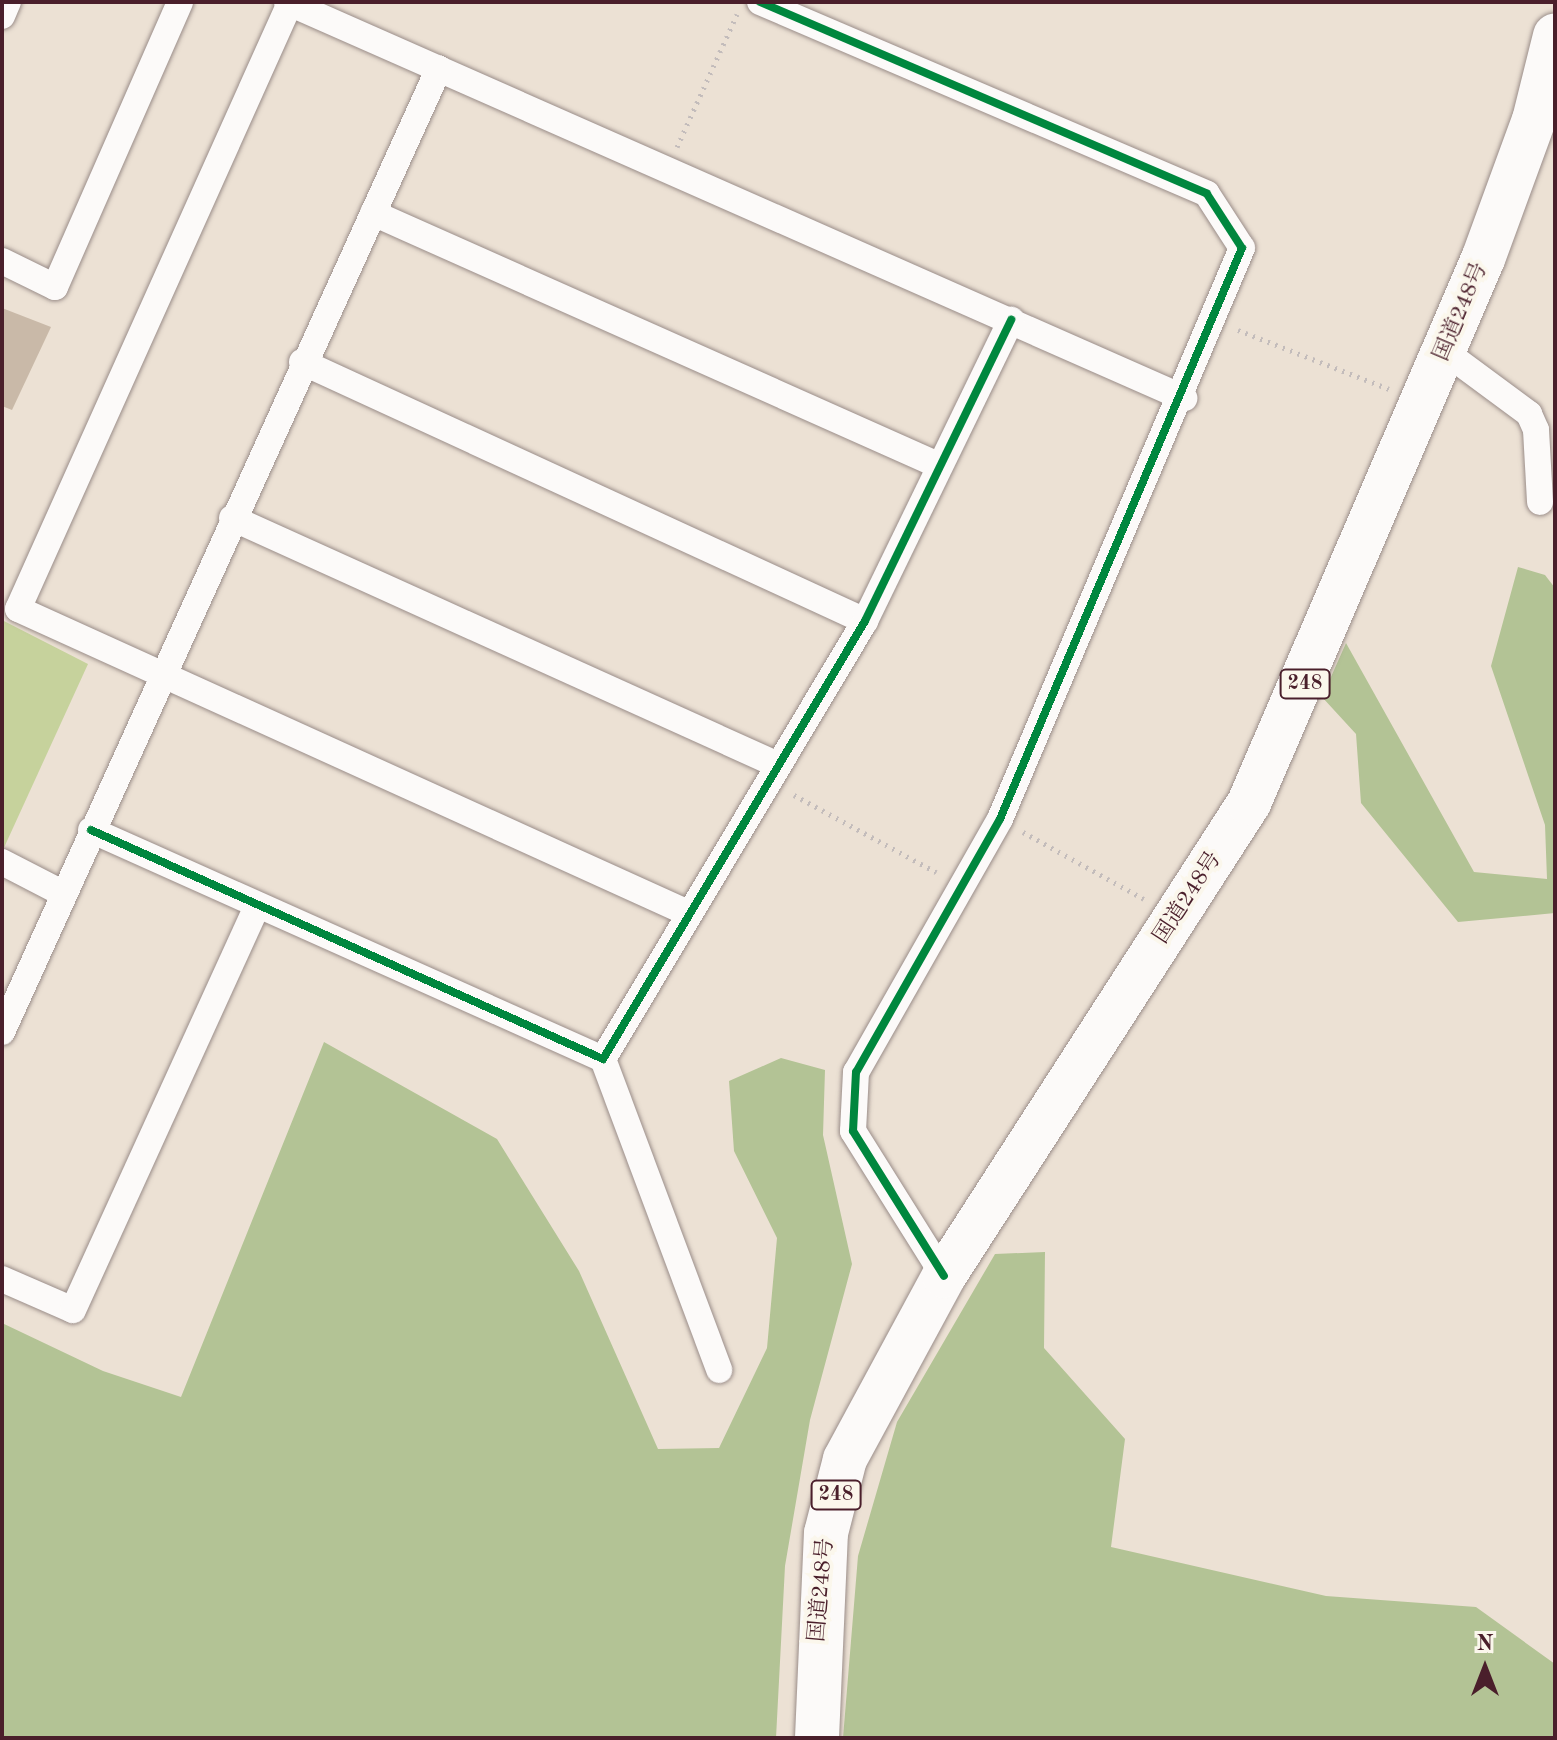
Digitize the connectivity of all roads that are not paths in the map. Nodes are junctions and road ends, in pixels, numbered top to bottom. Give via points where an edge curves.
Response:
1 (8, 2) edge
2 (180, 2) edge
3 (760, 2) edge
4 (289, 3) edge
5 (2, 16) edge
6 (1555, 36) edge
7 (439, 68) junction
8 (373, 213) junction
9 (2, 261) edge
10 (1011, 320) junction
11 (1444, 351) junction
12 (302, 362) junction
13 (1184, 398) junction
14 (938, 465) junction
15 (1540, 502) dead end
16 (232, 518) junction
17 (865, 621) junction
18 (160, 678) junction
19 (773, 773) junction
20 (91, 830) junction
21 (2, 862) edge
22 (64, 894) junction
23 (256, 909) junction
24 (688, 913) junction
25 (2, 1032) edge
26 (603, 1059) junction
27 (944, 1276) junction
28 (2, 1279) edge
29 (719, 1370) dead end
30 (817, 1738) edge

1 - 5 street
2 - 9 street via 55,287
3 - 13 street via 1207,194 1242,248
4 - 7 street
4 - 18 street via 18,609
6 - 11 highway, 国道248号 / 248 via 1534,120
7 - 8 street
7 - 10 street
8 - 12 street
8 - 14 street
10 - 13 street
10 - 14 street
11 - 15 street via 1529,414 1536,430
11 - 27 highway, 国道248号 / 248 via 1249,803
12 - 16 street
12 - 17 street
13 - 27 street via 1000,819 878,1022 856,1072 853,1131
14 - 17 street
16 - 18 street
16 - 19 street
17 - 19 street
18 - 20 street
18 - 24 street
19 - 24 street
20 - 22 street
20 - 23 street
21 - 22 street
22 - 25 street
23 - 26 street
23 - 28 street via 73,1310
24 - 26 street
26 - 29 street
27 - 30 highway, 国道248号 / 248 via 845,1459 826,1533

